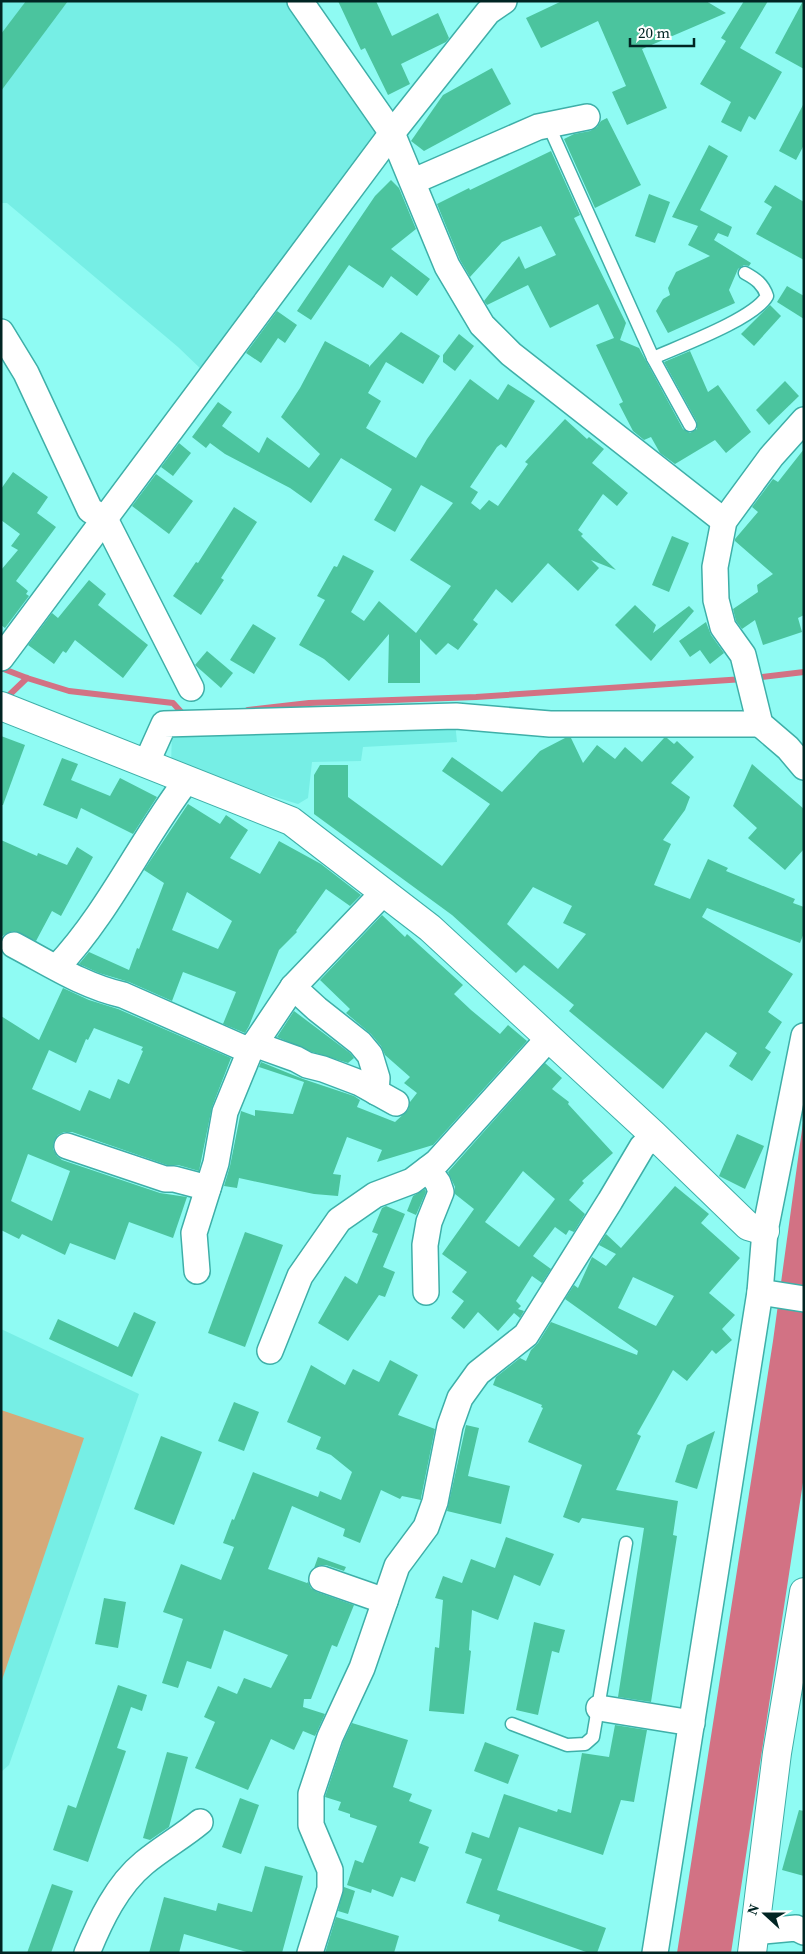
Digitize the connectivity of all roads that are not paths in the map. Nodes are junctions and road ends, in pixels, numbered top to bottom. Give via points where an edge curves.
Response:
1 (300, 1) edge
2 (504, 1) edge
3 (587, 117) dead end
4 (548, 124) junction
5 (392, 133) junction
6 (414, 181) junction
7 (745, 273) dead end
8 (1, 332) edge
9 (653, 358) junction
10 (804, 420) edge
11 (690, 425) dead end
12 (105, 519) junction
13 (724, 521) junction
14 (3, 656) edge
15 (191, 688) dead end
16 (3, 711) edge
17 (758, 716) junction
18 (146, 764) junction
19 (804, 767) edge
20 (187, 780) junction
21 (384, 892) junction
22 (14, 945) dead end
23 (57, 967) junction
24 (293, 986) junction
25 (804, 1036) edge
26 (549, 1038) junction
27 (252, 1048) junction
28 (654, 1135) junction
29 (67, 1146) dead end
30 (428, 1169) junction
31 (208, 1188) junction
32 (765, 1231) junction
33 (197, 1271) dead end
34 (426, 1292) dead end
35 (769, 1293) junction
36 (804, 1299) edge
37 (270, 1352) dead end
38 (626, 1543) dead end
39 (322, 1579) dead end
40 (804, 1592) edge
41 (385, 1601) junction
42 (599, 1708) junction
43 (692, 1723) junction
44 (512, 1724) dead end
45 (200, 1822) dead end
46 (804, 1932) edge
47 (753, 1942) edge
48 (87, 1953) edge
49 (310, 1953) edge
50 (655, 1953) edge

1 - 5 street
2 - 5 street via 488,12
3 - 4 street
4 - 6 street
4 - 9 lane
5 - 6 street
5 - 12 street
6 - 13 street via 447,266 482,325 511,354
7 - 9 lane via 764,289 767,296 762,304 746,316
8 - 12 street via 26,373 90,510
9 - 11 lane
10 - 13 street via 771,457
12 - 14 street
12 - 15 street
13 - 17 street via 715,566 716,600 723,627 743,655
16 - 18 street
17 - 18 street via 550,724 456,716 164,724
17 - 19 street
18 - 20 street
20 - 21 street via 291,821
20 - 23 street via 105,904
21 - 24 street
21 - 26 street via 430,928
22 - 23 street
23 - 27 street via 104,991 123,995
24 - 27 street
24 - 27 street via 360,1043 370,1055 386,1097 360,1083 296,1059
25 - 32 street
26 - 28 street
26 - 30 street via 438,1162
27 - 31 street via 225,1112
28 - 32 street via 748,1226
28 - 41 street via 642,1147 526,1334 478,1373 460,1398 450,1426 435,1502 426,1527 397,1566
29 - 31 street via 165,1179
30 - 34 street via 441,1192 429,1222 425,1245
30 - 37 street via 412,1182 375,1195 339,1220 300,1276
31 - 33 street via 194,1233
32 - 35 street
35 - 36 street
35 - 43 street
38 - 42 lane
39 - 41 street
40 - 47 street via 777,1753
41 - 49 street via 362,1668 330,1737 311,1794 311,1825 330,1870 330,1889
42 - 43 street
42 - 44 lane via 593,1737 585,1744 567,1744
43 - 50 street
45 - 48 street via 143,1864 126,1883 98,1926
46 - 47 street via 796,1928

